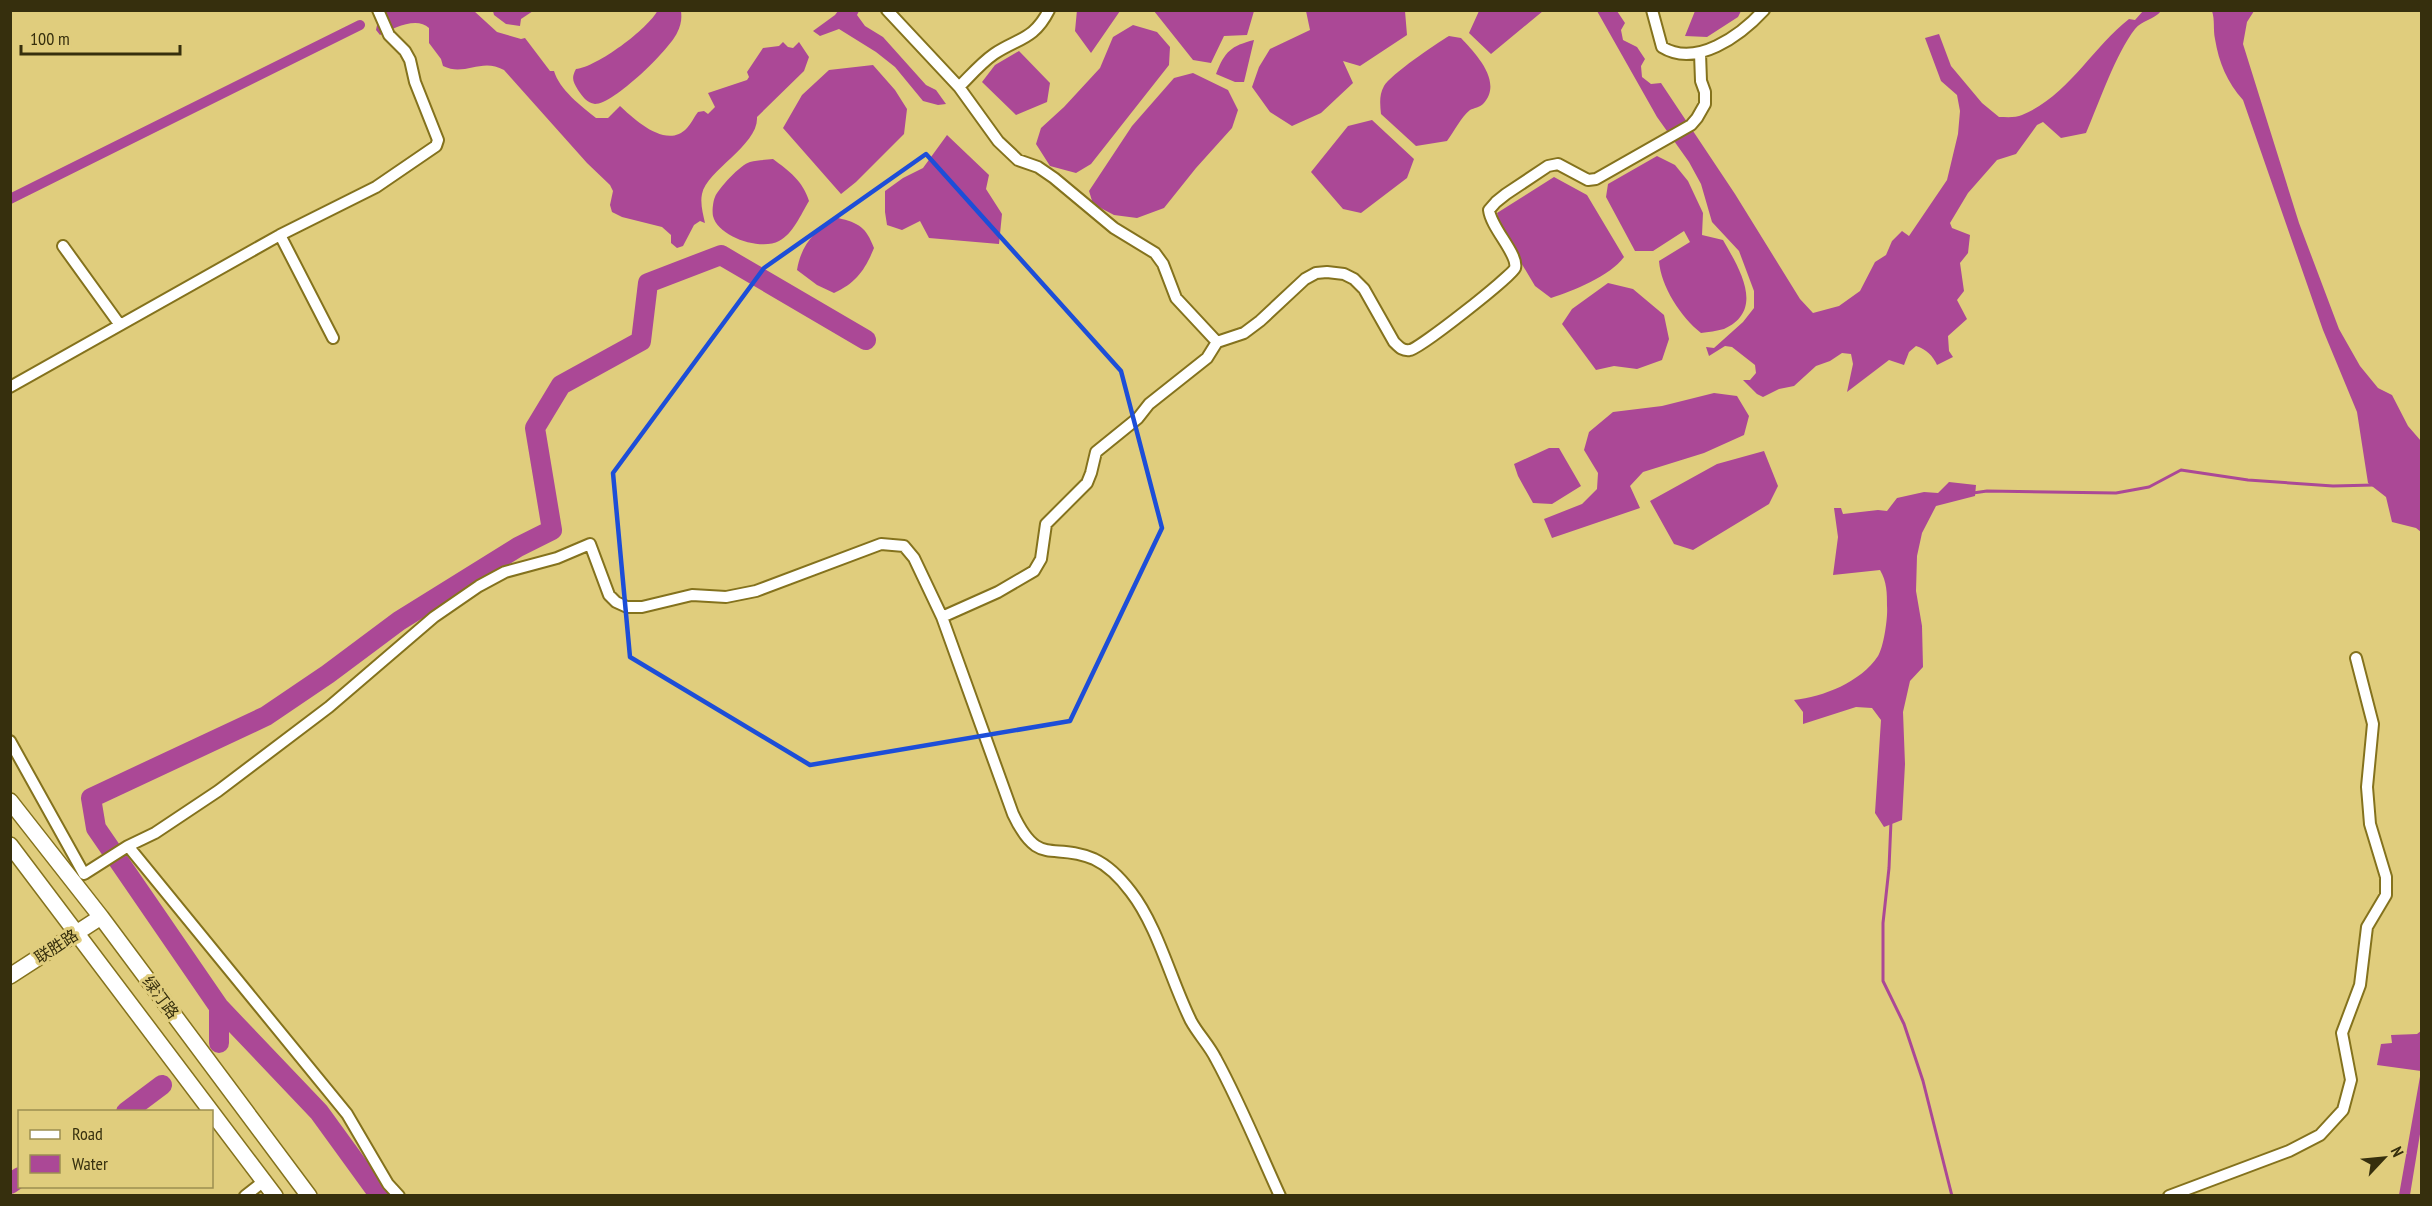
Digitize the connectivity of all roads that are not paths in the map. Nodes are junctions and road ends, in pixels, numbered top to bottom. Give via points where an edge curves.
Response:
1 (378, 10) edge
2 (887, 10) edge
3 (1048, 10) edge
4 (1652, 10) edge
5 (1764, 10) edge
6 (1700, 53) junction
7 (959, 87) junction
8 (280, 235) junction
9 (63, 246) dead end
10 (120, 325) junction
11 (333, 338) dead end
12 (1217, 342) junction
13 (10, 387) edge
14 (942, 617) junction
15 (2356, 658) dead end
16 (10, 741) edge
17 (10, 801) edge
18 (10, 845) edge
19 (124, 848) junction
20 (101, 917) junction
21 (77, 932) junction
22 (10, 976) edge
23 (211, 1110) edge
24 (213, 1112) edge
25 (264, 1180) junction
26 (245, 1196) edge
27 (276, 1196) edge
28 (309, 1196) edge
29 (399, 1196) edge
30 (1280, 1196) edge
31 (2169, 1196) edge

1 - 8 street via 389,35 410,60 438,140 436,146 375,187
2 - 7 street
3 - 7 street via 1043,22 1028,37 993,55
4 - 6 street via 1662,46 1670,52
5 - 6 street via 1720,44
6 - 12 street via 1705,104 1691,124 1596,180 1588,180 1558,164 1548,166 1496,202 1489,210 1490,221 1515,259 1515,267 1500,284 1416,348 1400,349 1364,288 1354,279 1327,272 1305,279 1244,333
7 - 12 street via 998,141 1018,160 1038,167 1114,228 1155,253 1176,298
8 - 10 street
8 - 11 street
9 - 10 street
10 - 13 street
12 - 14 street via 1207,358 1096,452 1087,483 1046,524 1041,559 1034,571
14 - 19 street via 914,558 904,546 894,543 881,543 756,591 726,597 692,595 642,607 627,607 609,596 590,544 547,562 505,572 479,586 434,617 329,707 218,791 155,833
14 - 30 street via 1023,835 1035,846 1051,852 1095,860 1116,874 1133,894 1192,1023 1216,1058
15 - 31 street via 2373,724 2367,787 2370,824 2386,877 2386,895 2367,927 2360,985 2342,1033 2351,1080 2343,1110 2320,1135
16 - 19 street via 84,874
17 - 20 main road, 绿汀路
18 - 21 main road, 绿汀路
19 - 29 street via 347,1114
20 - 21 main road, 联胜路
20 - 28 main road, 绿汀路
21 - 22 main road, 联胜路
21 - 23 main road, 绿汀路
24 - 25 main road, 绿汀路
25 - 26 street
25 - 27 main road, 绿汀路

